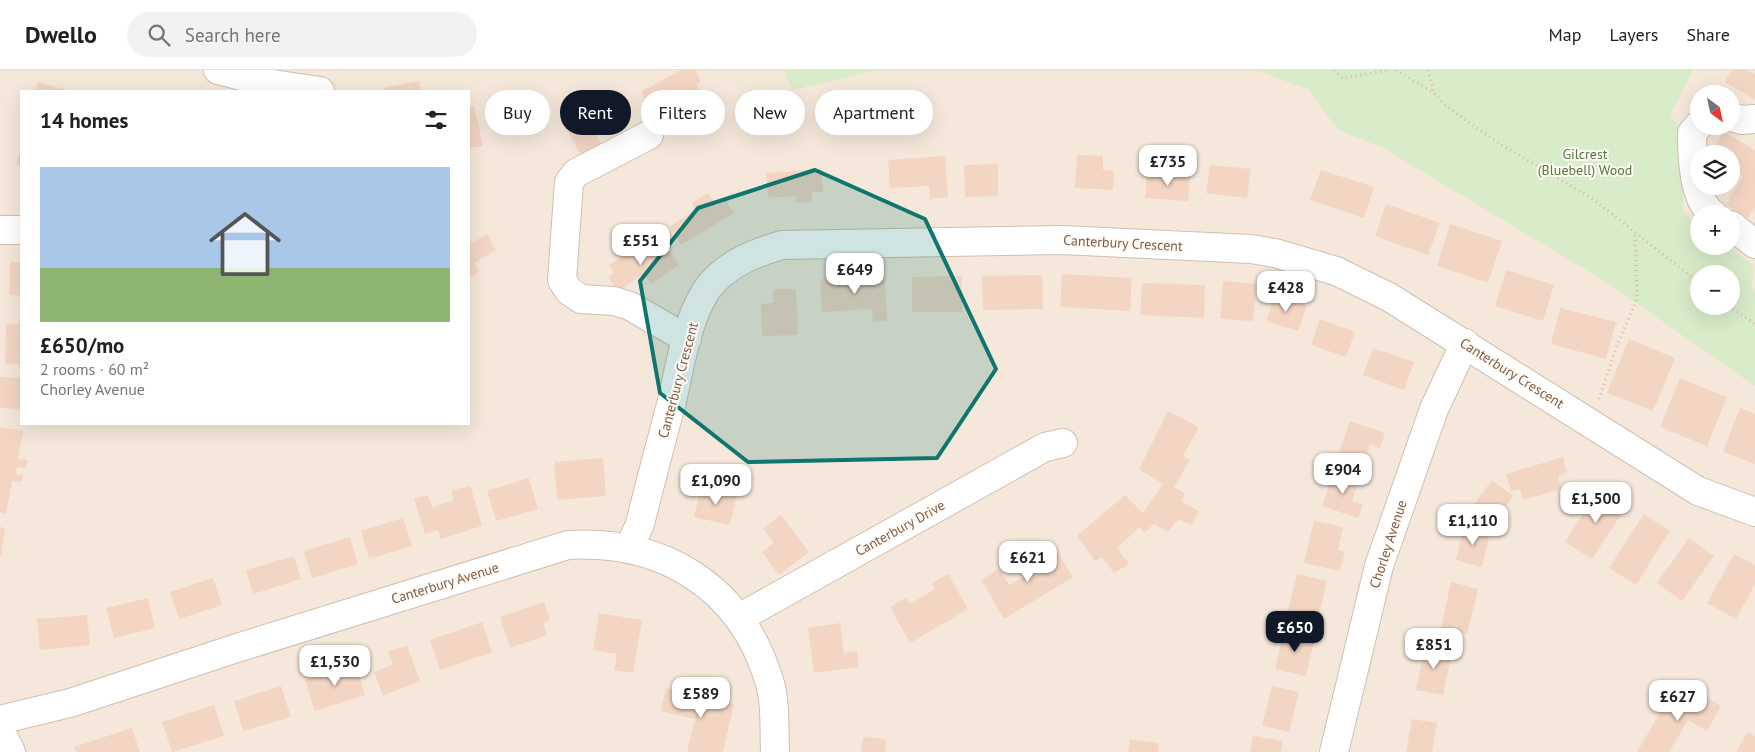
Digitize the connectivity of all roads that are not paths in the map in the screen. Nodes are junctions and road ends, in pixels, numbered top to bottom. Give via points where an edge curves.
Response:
1 (218, 70) edge
2 (313, 90) edge
3 (1740, 119) edge
4 (1755, 119) edge
5 (649, 135) dead end
6 (1692, 135) edge
7 (1705, 205) edge
8 (0, 230) edge
9 (20, 230) edge
10 (1740, 232) edge
11 (1755, 244) edge
12 (687, 339) junction
13 (1465, 343) junction
14 (1063, 443) dead end
15 (1755, 512) edge
16 (629, 548) junction
17 (739, 618) junction
18 (0, 720) edge
19 (0, 730) edge
20 (12, 752) edge
21 (775, 752) edge
22 (1334, 752) edge

1 - 2 street via 272,84
3 - 4 street
5 - 12 street via 576,173 569,182 562,280 569,291 581,299 614,301 630,306
6 - 7 street via 1692,158
8 - 9 street
10 - 11 street
12 - 13 street, Canterbury Crescent via 699,306 712,284 729,267 753,253 782,245 1062,240 1275,253 1336,271 1389,297
12 - 16 street, Canterbury Crescent via 640,524
13 - 15 street, Canterbury Crescent via 1698,491
13 - 22 street, Chorley Avenue via 1434,408 1379,566
14 - 17 street, Canterbury Drive via 1045,447
16 - 17 street, Canterbury Avenue via 664,558 696,576 716,592
16 - 18 street, Canterbury Avenue via 568,545 70,703
17 - 21 street, Canterbury Avenue via 770,680
19 - 20 street

